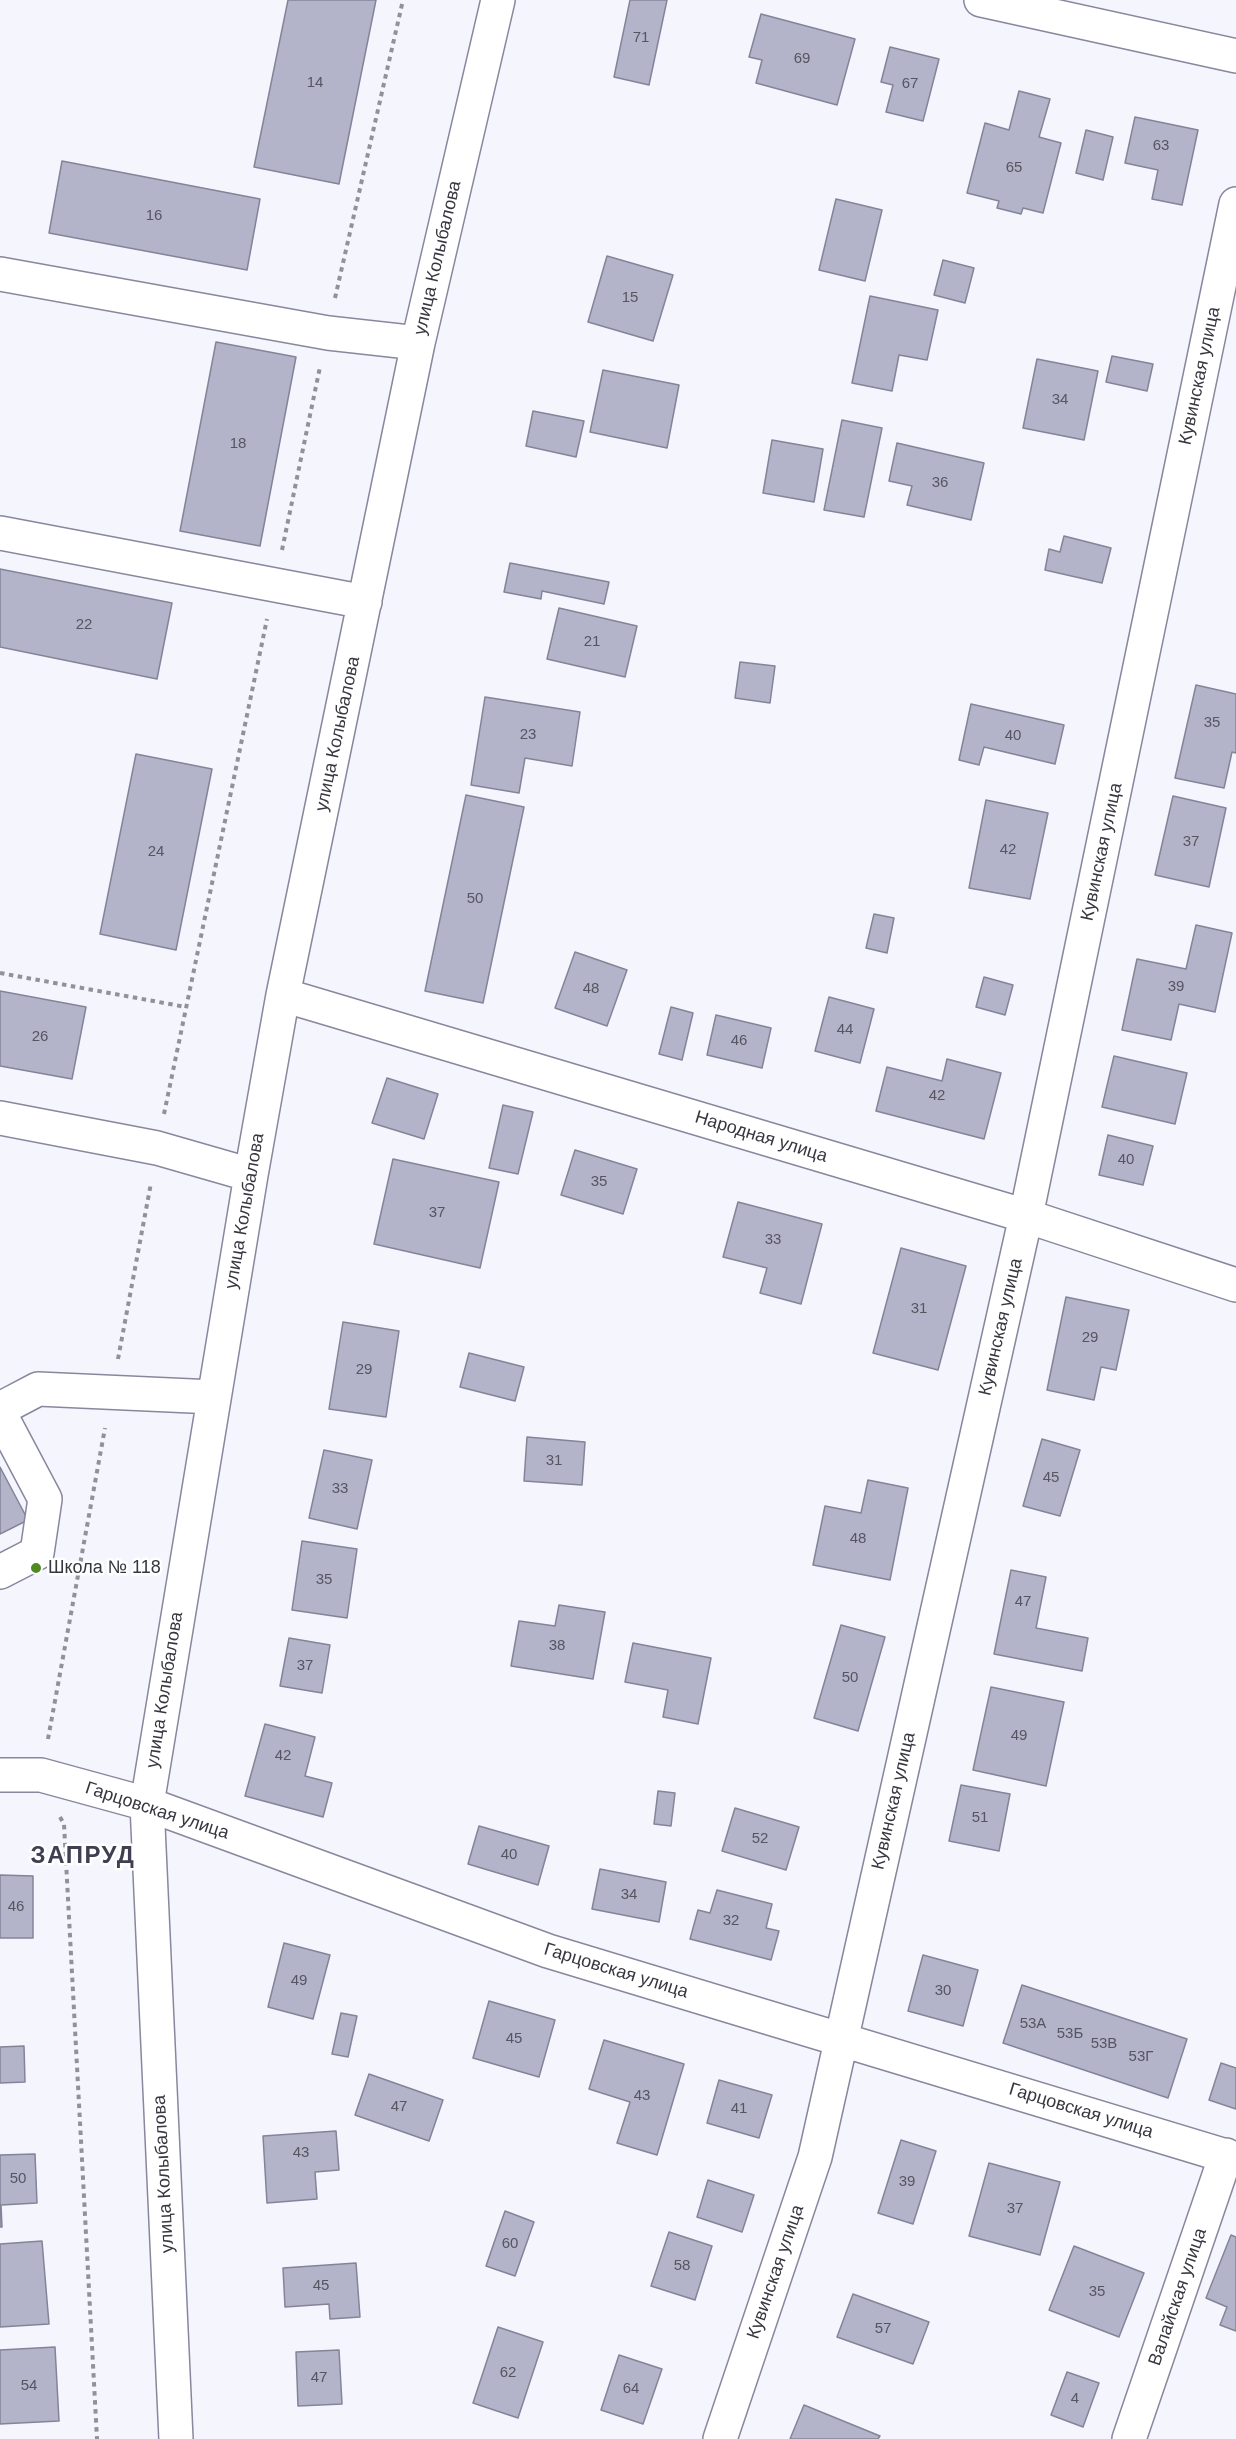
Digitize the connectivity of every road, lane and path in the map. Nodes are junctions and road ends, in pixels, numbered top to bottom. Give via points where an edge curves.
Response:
1 (403, 0) edge
2 (498, 0) edge
3 (981, 0) edge
4 (1236, 56) edge
5 (1236, 204) edge
6 (0, 274) edge
7 (328, 333) junction
8 (418, 343) junction
9 (0, 533) edge
10 (275, 585) junction
11 (365, 602) junction
12 (0, 973) edge
13 (284, 995) junction
14 (186, 1007) junction
15 (0, 1118) edge
16 (157, 1148) junction
17 (251, 1175) junction
18 (1026, 1216) junction
19 (1236, 1285) edge
20 (112, 1393) junction
21 (214, 1397) junction
22 (0, 1409) edge
23 (0, 1414) edge
24 (0, 1572) edge
25 (41, 1774) junction
26 (0, 1775) edge
27 (147, 1804) junction
28 (841, 2038) junction
29 (1231, 2157) edge
30 (97, 2439) edge
31 (176, 2439) edge
32 (720, 2439) edge
33 (1130, 2439) edge

1 - 7 path
2 - 8 street, улица Колыбалова
3 - 4 street
5 - 18 street, Кувинская улица
6 - 7 street
7 - 8 street
7 - 10 path
8 - 11 street, улица Колыбалова
9 - 10 street
10 - 11 street
10 - 14 path
11 - 13 street, улица Колыбалова
12 - 14 path
13 - 17 street, улица Колыбалова
13 - 18 street, Народная улица
14 - 16 path
15 - 16 street
16 - 17 street
16 - 20 path
17 - 21 street, улица Колыбалова
18 - 19 street, Народная улица
18 - 28 street, Кувинская улица
20 - 21 street
20 - 22 street via 38,1389
20 - 25 path
21 - 27 street, улица Колыбалова
23 - 24 street via 45,1499 37,1553
25 - 26 street, Гарцовская улица
25 - 27 street, Гарцовская улица
25 - 30 path via 64,1824
27 - 28 street, Гарцовская улица via 548,1951
27 - 31 street, улица Колыбалова
28 - 29 street, Гарцовская улица
28 - 32 street, Кувинская улица via 815,2157
29 - 33 street, Валайская улица

